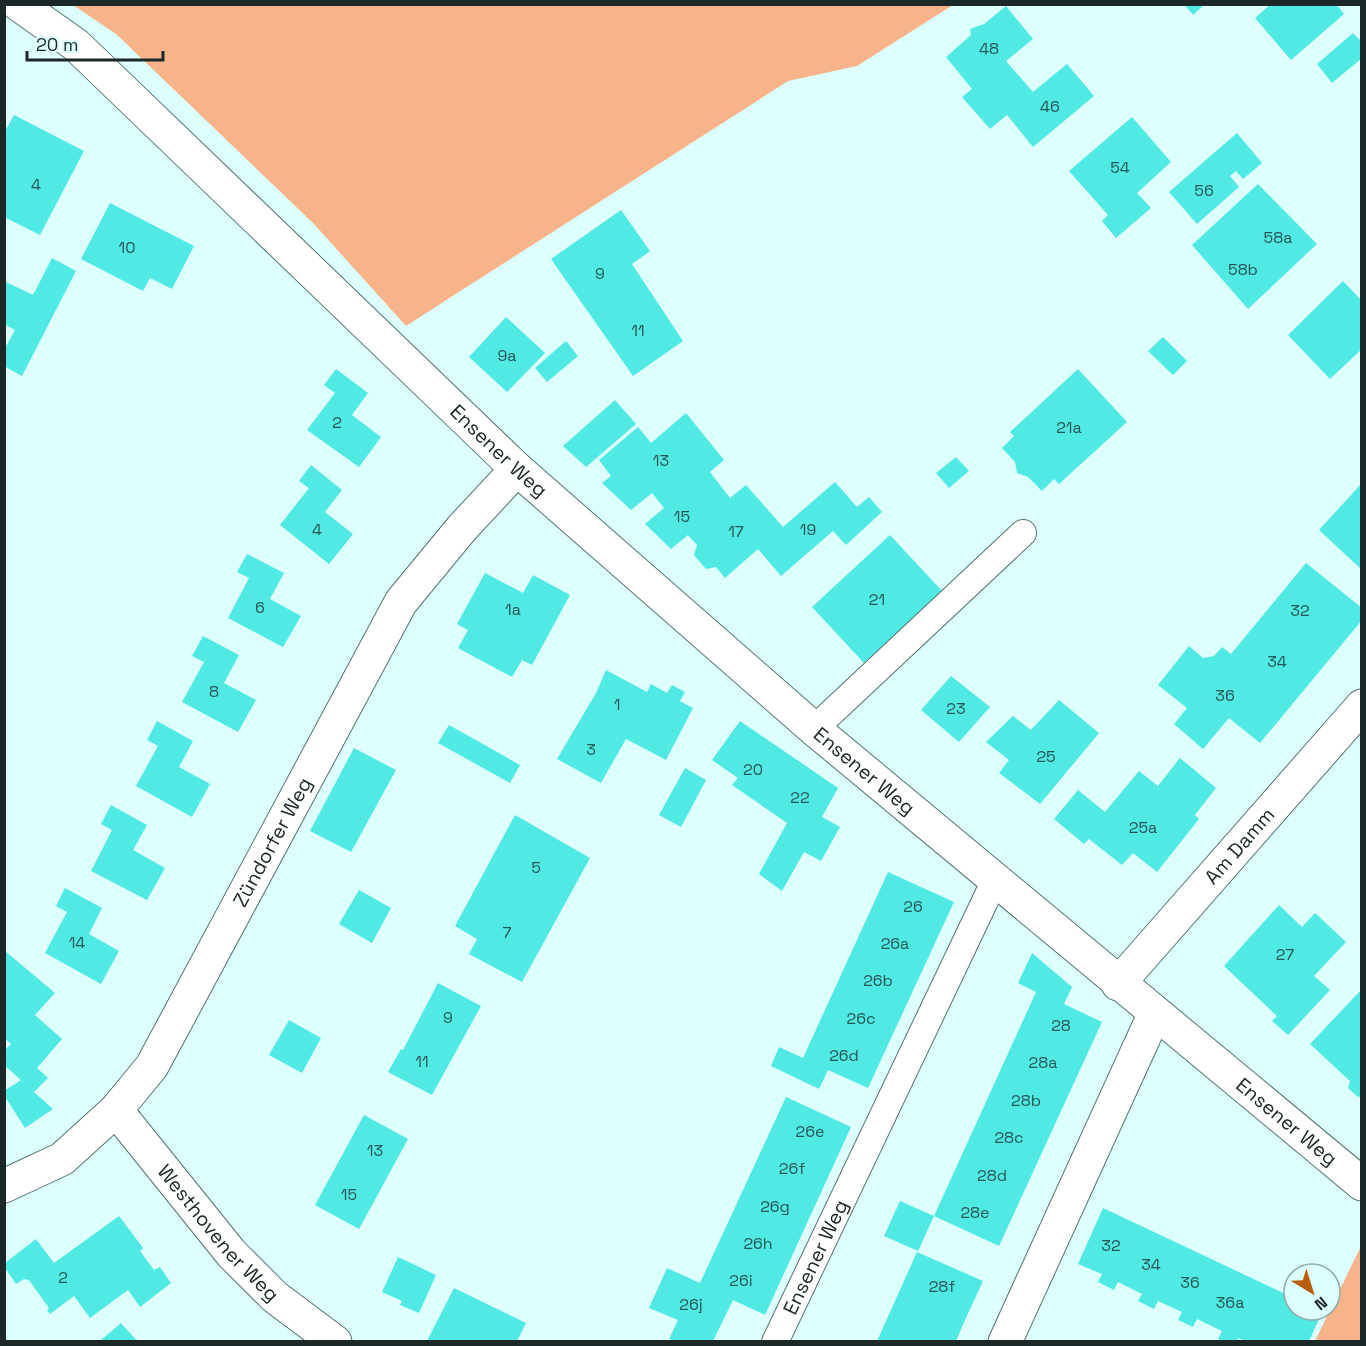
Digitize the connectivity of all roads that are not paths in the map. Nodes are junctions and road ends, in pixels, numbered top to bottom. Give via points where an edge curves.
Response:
1 (18, 4) edge
2 (517, 469) junction
3 (1023, 532) dead end
4 (1362, 706) edge
5 (814, 729) junction
6 (995, 880) junction
7 (1118, 984) junction
8 (1155, 1013) junction
9 (116, 1110) junction
10 (1362, 1184) edge
11 (4, 1186) edge
12 (334, 1341) edge
13 (775, 1341) edge
14 (1005, 1341) edge

1 - 2 street, Ensener Weg via 76,45
2 - 5 street, Ensener Weg
2 - 9 street, Zündorfer Weg via 401,602 152,1066
3 - 5 lane
4 - 7 street, Am Damm
5 - 6 street, Ensener Weg
6 - 7 street, Ensener Weg
6 - 13 lane, Ensener Weg
7 - 8 street, Ensener Weg
8 - 10 street, Ensener Weg
8 - 14 street
9 - 11 street, Zündorfer Weg via 62,1160
9 - 12 street, Westhovener Weg via 231,1252 275,1298

